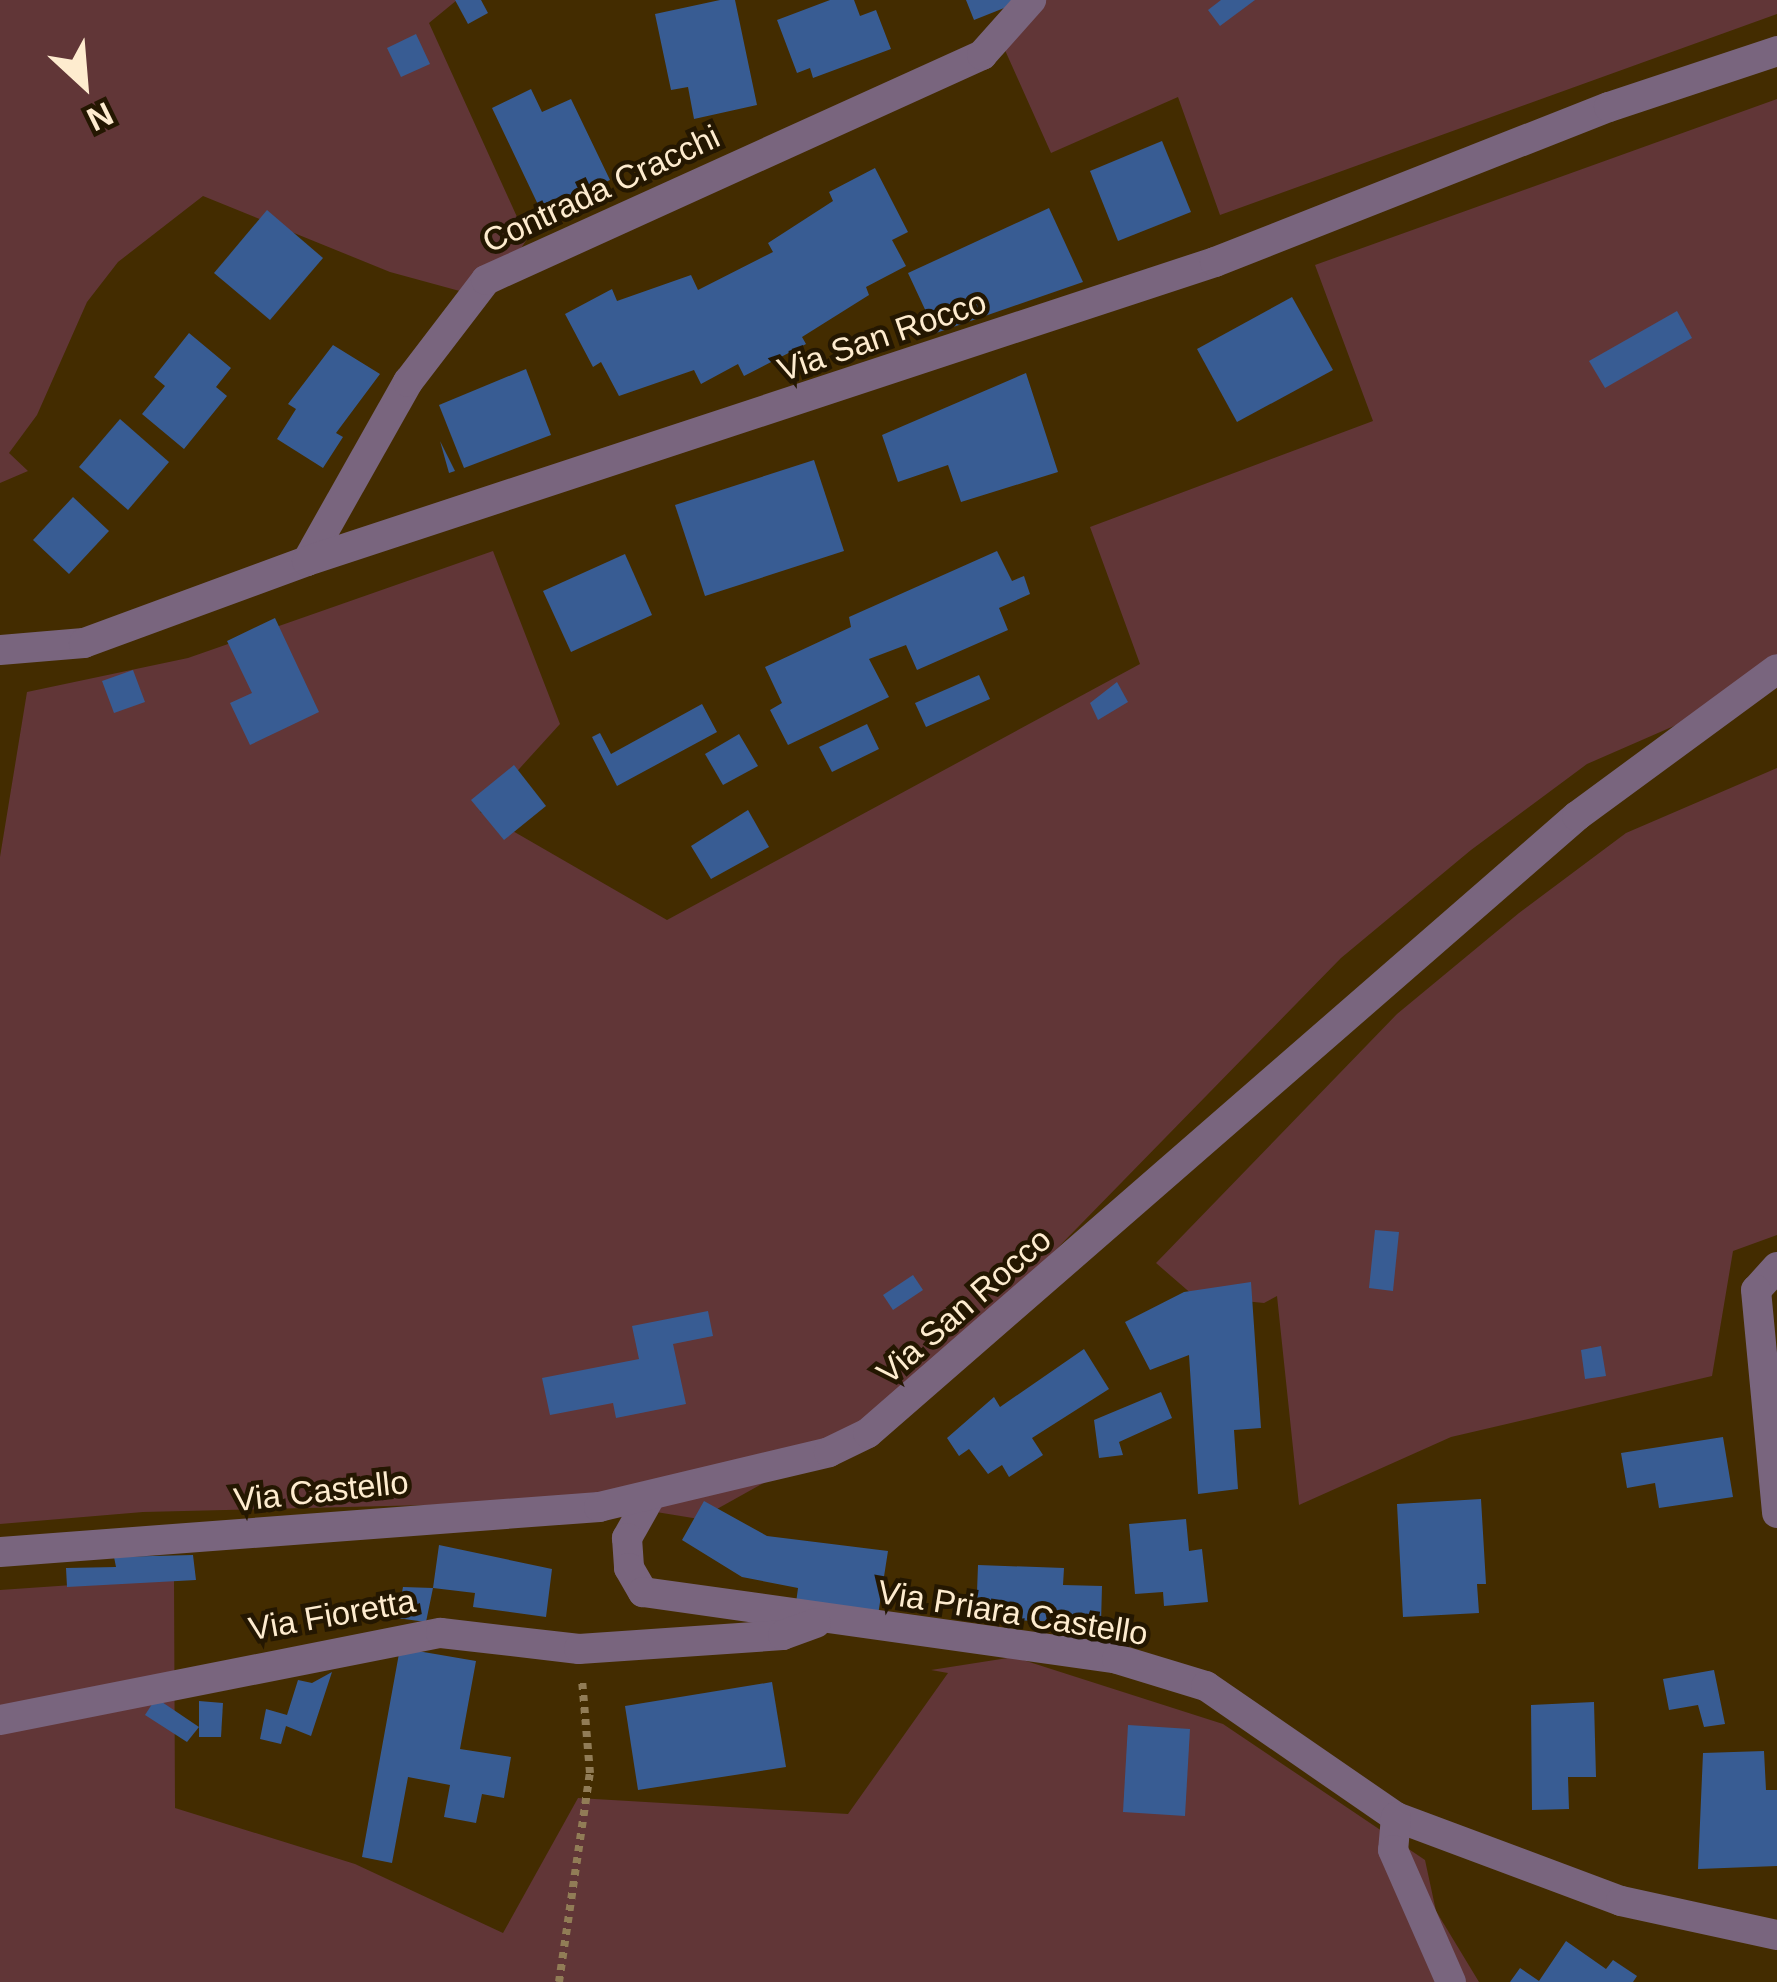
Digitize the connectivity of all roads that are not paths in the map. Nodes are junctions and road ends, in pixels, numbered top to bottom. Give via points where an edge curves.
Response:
1 (1031, 0) edge
2 (1777, 51) edge
3 (307, 561) junction
4 (0, 650) edge
5 (1777, 669) edge
6 (1777, 1268) edge
7 (650, 1499) junction
8 (1777, 1513) edge
9 (0, 1552) edge
10 (822, 1621) junction
11 (0, 1720) edge
12 (1396, 1817) junction
13 (1777, 1935) edge
14 (1451, 1982) edge

1 - 3 street, Contrada Cracchi via 982,56 486,280 408,382
2 - 3 street, Via San Rocco via 1609,107 1215,262
3 - 4 street, Via San Rocco via 84,644
5 - 7 street, Via San Rocco via 1576,815 899,1411 829,1452
6 - 8 street via 1756,1290
7 - 9 street, Via Castello
7 - 10 street, Via Priara Castello via 626,1538 628,1568 643,1592
10 - 11 street, Via Fioretta via 783,1635 579,1649 441,1633 329,1648
10 - 12 street, Via Priara Castello via 1118,1659 1206,1686
12 - 13 street, Via Priara Castello via 1621,1901
12 - 14 street via 1393,1850

